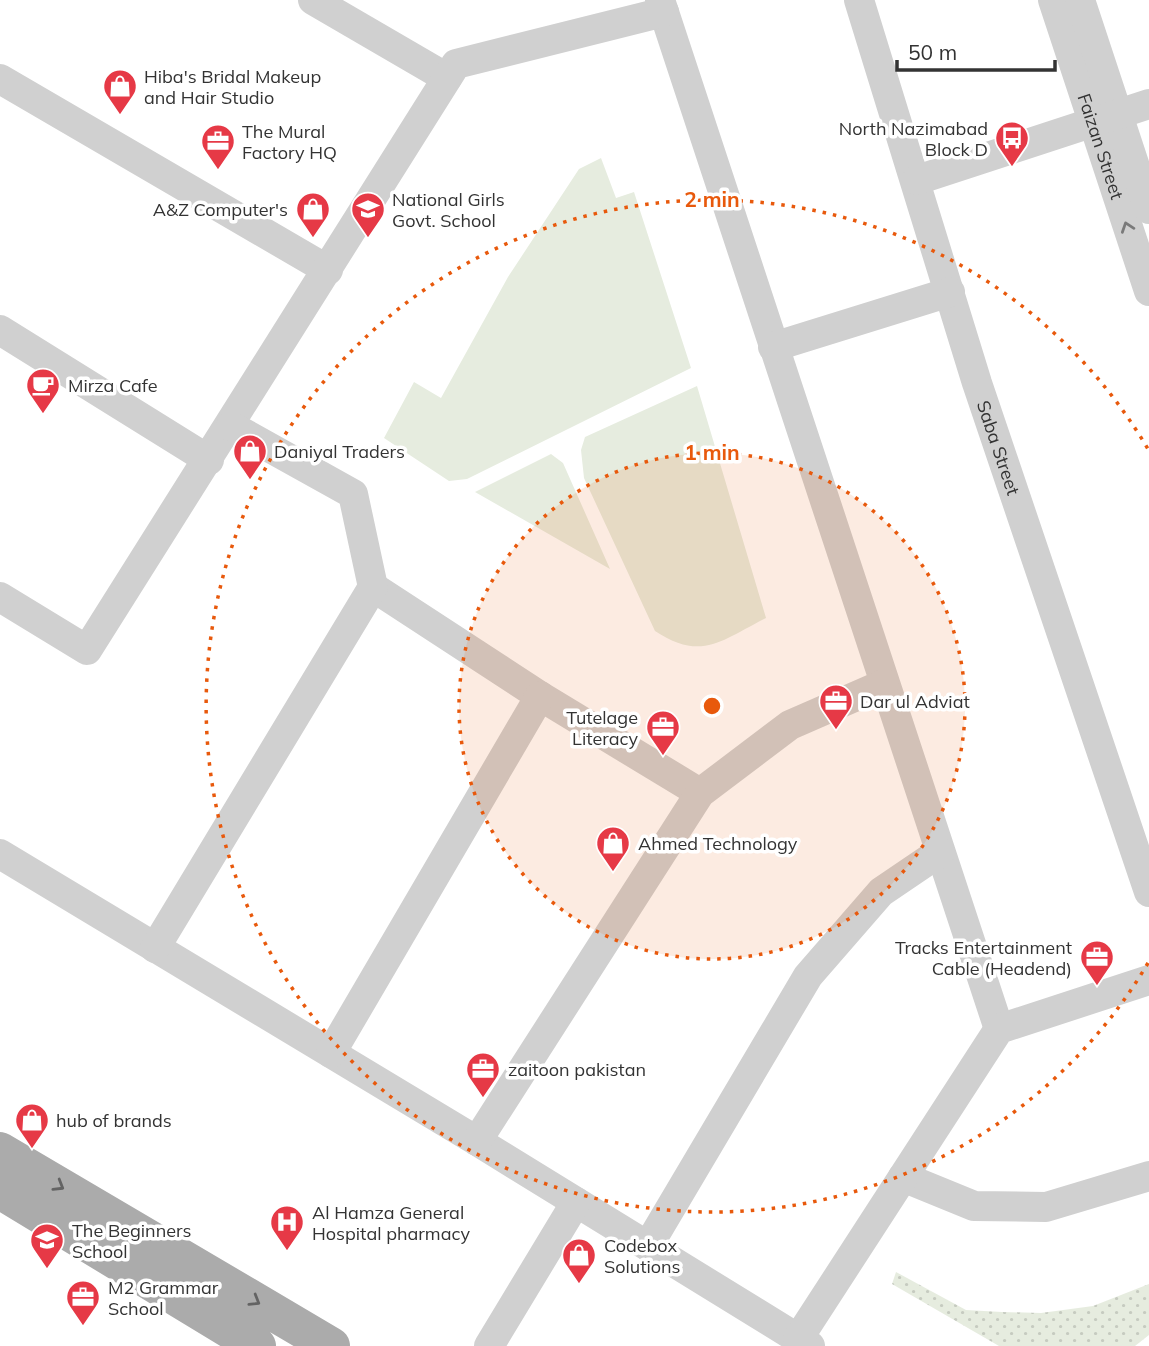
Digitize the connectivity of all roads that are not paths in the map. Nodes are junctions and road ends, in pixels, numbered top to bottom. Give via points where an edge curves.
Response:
1 (313, 0) edge
2 (859, 0) edge
3 (1053, 0) edge
4 (1080, 0) edge
5 (662, 6) edge
6 (447, 78) junction
7 (0, 79) edge
8 (1149, 104) edge
9 (1105, 119) junction
10 (916, 180) junction
11 (1149, 209) edge
12 (328, 270) junction
13 (1149, 291) edge
14 (950, 292) junction
15 (0, 330) edge
16 (773, 347) junction
17 (231, 426) junction
18 (209, 460) junction
19 (373, 587) junction
20 (0, 597) edge
21 (884, 684) junction
22 (540, 696) junction
23 (700, 793) junction
24 (940, 852) junction
25 (1, 857) edge
26 (1149, 892) edge
27 (155, 947) junction
28 (1149, 980) edge
29 (999, 1029) junction
30 (331, 1053) junction
31 (477, 1141) junction
32 (0, 1151) edge
33 (1149, 1175) edge
34 (903, 1177) junction
35 (0, 1190) edge
36 (576, 1202) junction
37 (648, 1246) junction
38 (804, 1342) edge
39 (257, 1346) edge
40 (331, 1346) edge
41 (489, 1346) edge

1 - 6 street
2 - 10 street, Saba Street
3 - 9 street, Faizan Street
4 - 9 street, Faizan Street
5 - 6 street via 456,64
5 - 16 street
6 - 12 street
7 - 12 street
8 - 9 street
9 - 10 street
9 - 11 street, Faizan Street
13 -> 9 street, Faizan Street
10 - 14 street, Saba Street
12 - 17 street
14 - 16 street
14 - 26 street, Saba Street
15 - 18 street
16 - 21 street
17 - 18 street
17 - 19 street via 353,494
18 - 20 street via 88,650
19 - 22 street
19 - 27 street
21 - 23 street via 790,725
21 - 24 street
22 - 23 street
22 - 30 street
23 - 31 street
24 - 29 street
24 - 37 street via 881,892 808,976
25 - 27 street
27 - 30 street
28 - 29 street
29 - 34 street
30 - 31 street
31 - 36 street
32 -> 40 main road
33 - 34 street via 1046,1207 974,1206
34 - 38 street
35 - 39 main road
36 - 37 street
36 - 41 street
37 - 38 street

